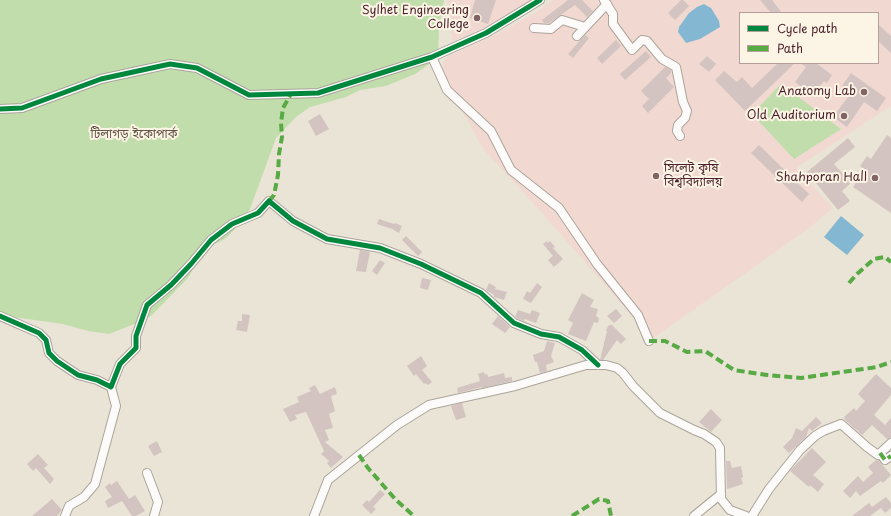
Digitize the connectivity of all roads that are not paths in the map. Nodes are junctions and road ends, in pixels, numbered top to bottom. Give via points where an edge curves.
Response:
1 (540, 0) edge
2 (605, 2) edge
3 (585, 27) junction
4 (534, 28) dead end
5 (577, 36) dead end
6 (432, 57) junction
7 (0, 109) edge
8 (680, 136) dead end
9 (0, 316) edge
10 (649, 342) dead end
11 (598, 365) junction
12 (111, 387) junction
13 (891, 443) edge
14 (880, 453) junction
15 (891, 456) edge
16 (147, 473) dead end
17 (721, 494) junction
18 (66, 516) edge
19 (154, 516) edge
20 (314, 516) edge
21 (694, 516) edge
22 (746, 516) edge
23 (752, 516) edge

1 - 6 street via 486,33
2 - 3 street
2 - 8 street via 613,14 613,24 632,50 642,40 647,41 662,59 676,67 687,111 685,118 678,125 677,131
3 - 4 street via 562,20 551,29
3 - 5 street
6 - 7 street via 318,92 288,94 249,95 197,68 170,64 101,80 22,108
6 - 10 street via 447,90 491,131 511,170 559,208 597,264 638,316
9 - 12 street via 39,333 46,340 49,353 78,375
11 - 12 street via 582,350 559,337 541,334 514,322 481,293 380,248 327,239 293,221 269,201 258,213 232,224 211,240 171,285 147,305 136,336 136,348 120,364
11 - 17 street via 617,368 660,413 716,442 720,448
11 - 20 street via 586,365 515,386 428,405 397,425 328,480
12 - 18 street via 116,406 95,484 84,497 69,506
13 - 14 street
14 - 15 street via 885,460
14 - 23 street via 878,455 867,447 841,424 823,431 800,450 769,489
16 - 19 street via 158,502
17 - 21 street
17 - 22 street via 721,499 730,510

